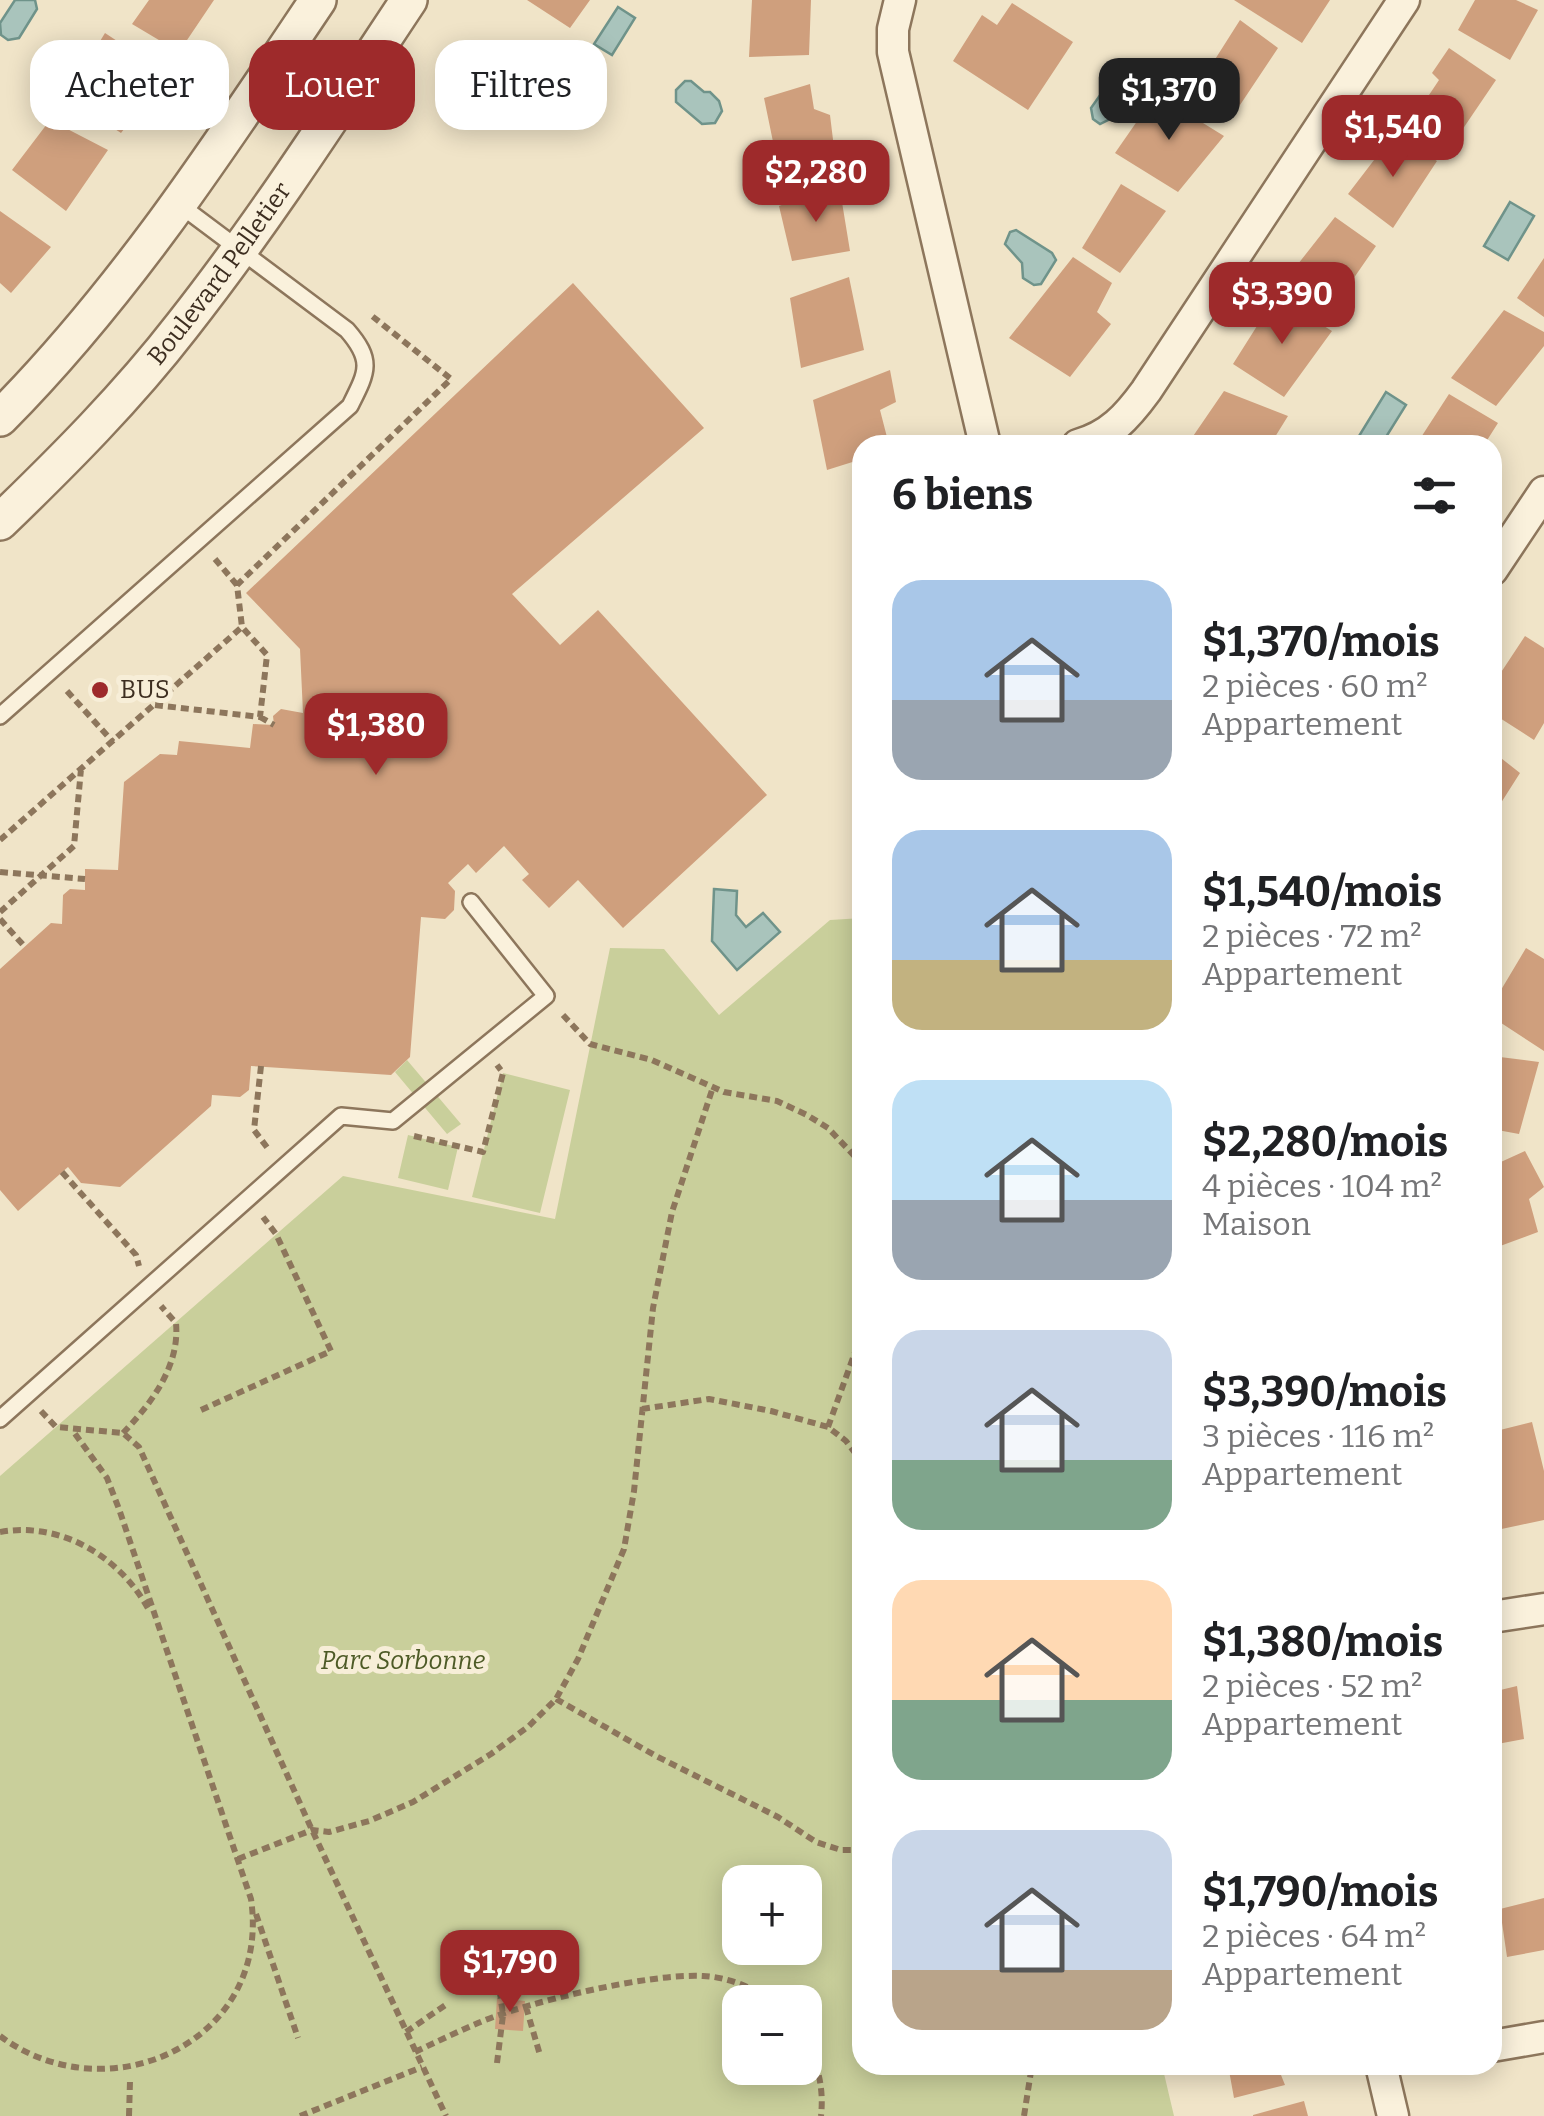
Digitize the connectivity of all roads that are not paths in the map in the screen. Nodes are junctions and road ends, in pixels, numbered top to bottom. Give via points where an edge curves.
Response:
1 (318, 0) edge
2 (409, 0) edge
3 (900, 0) edge
4 (1404, 0) edge
5 (180, 204) junction
6 (240, 249) junction
7 (0, 418) edge
8 (983, 435) edge
9 (1103, 435) edge
10 (1544, 492) edge
11 (0, 522) edge
12 (1502, 555) edge
13 (0, 716) edge
14 (471, 902) dead end
15 (0, 1419) edge
16 (1544, 1609) edge
17 (1502, 1615) edge
18 (1544, 2036) edge
19 (1502, 2044) edge
20 (1389, 2075) edge
21 (1393, 2116) edge

1 - 5 street
2 - 6 street, Boulevard Pelletier
3 - 8 street via 893,52
4 - 9 street via 1146,392
5 - 6 lane
5 - 7 street via 76,336
6 - 11 street, Boulevard Pelletier via 83,442
6 - 13 lane via 347,330 366,360 365,377 350,406
10 - 12 street
14 - 15 lane via 546,996 393,1121 341,1116
16 - 17 street
18 - 19 street
20 - 21 street

